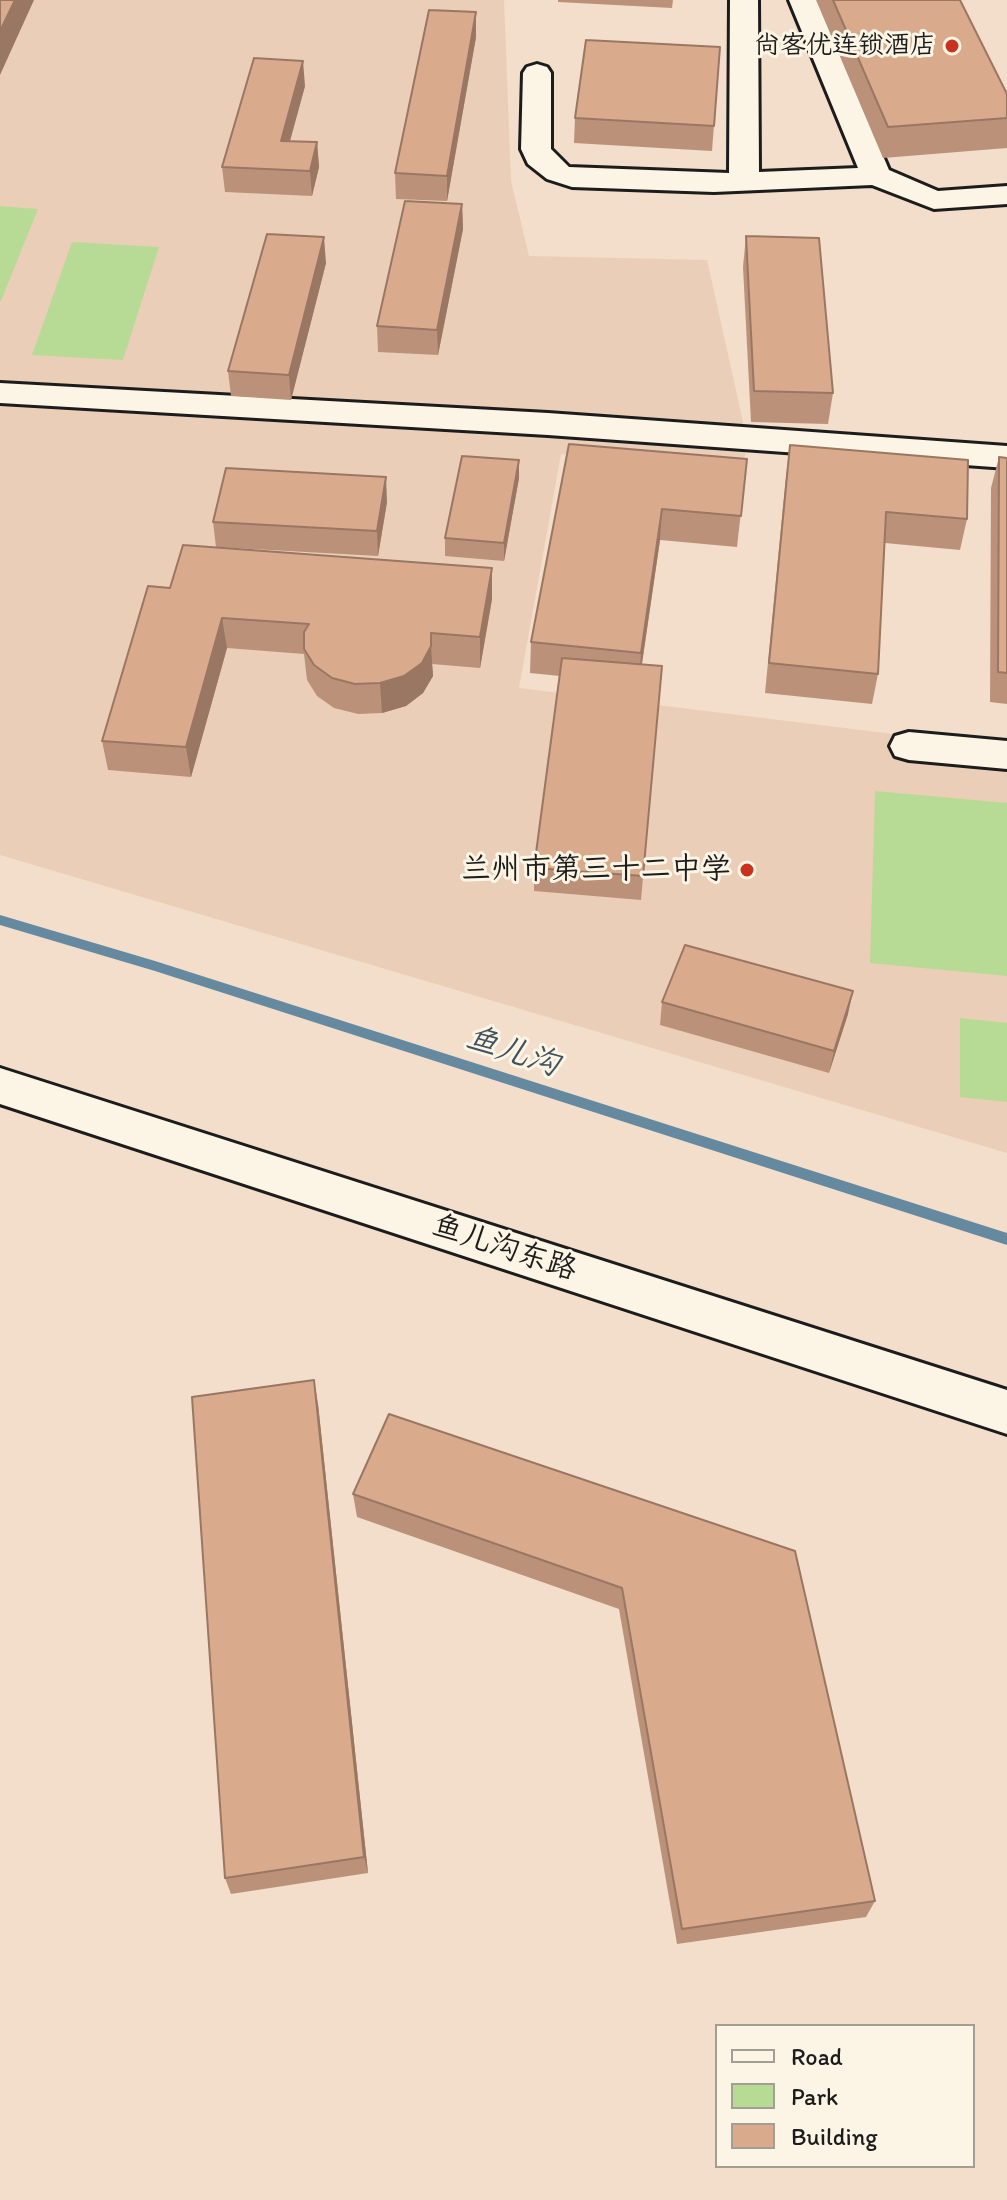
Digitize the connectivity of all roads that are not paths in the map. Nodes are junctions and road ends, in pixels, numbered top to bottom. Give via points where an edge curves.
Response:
1 (744, 0) edge
2 (803, 0) edge
3 (537, 73) dead end
4 (876, 176) junction
5 (744, 179) junction
6 (1007, 195) edge
7 (0, 393) edge
8 (1007, 457) edge
9 (909, 746) dead end
10 (1007, 755) edge
11 (0, 1086) edge
12 (1007, 1412) edge

1 - 5 street
2 - 4 street
3 - 5 street via 536,149 558,173 619,180
4 - 5 street
4 - 6 street via 934,200
7 - 8 street
9 - 10 street
11 - 12 street, 鱼儿沟东路

